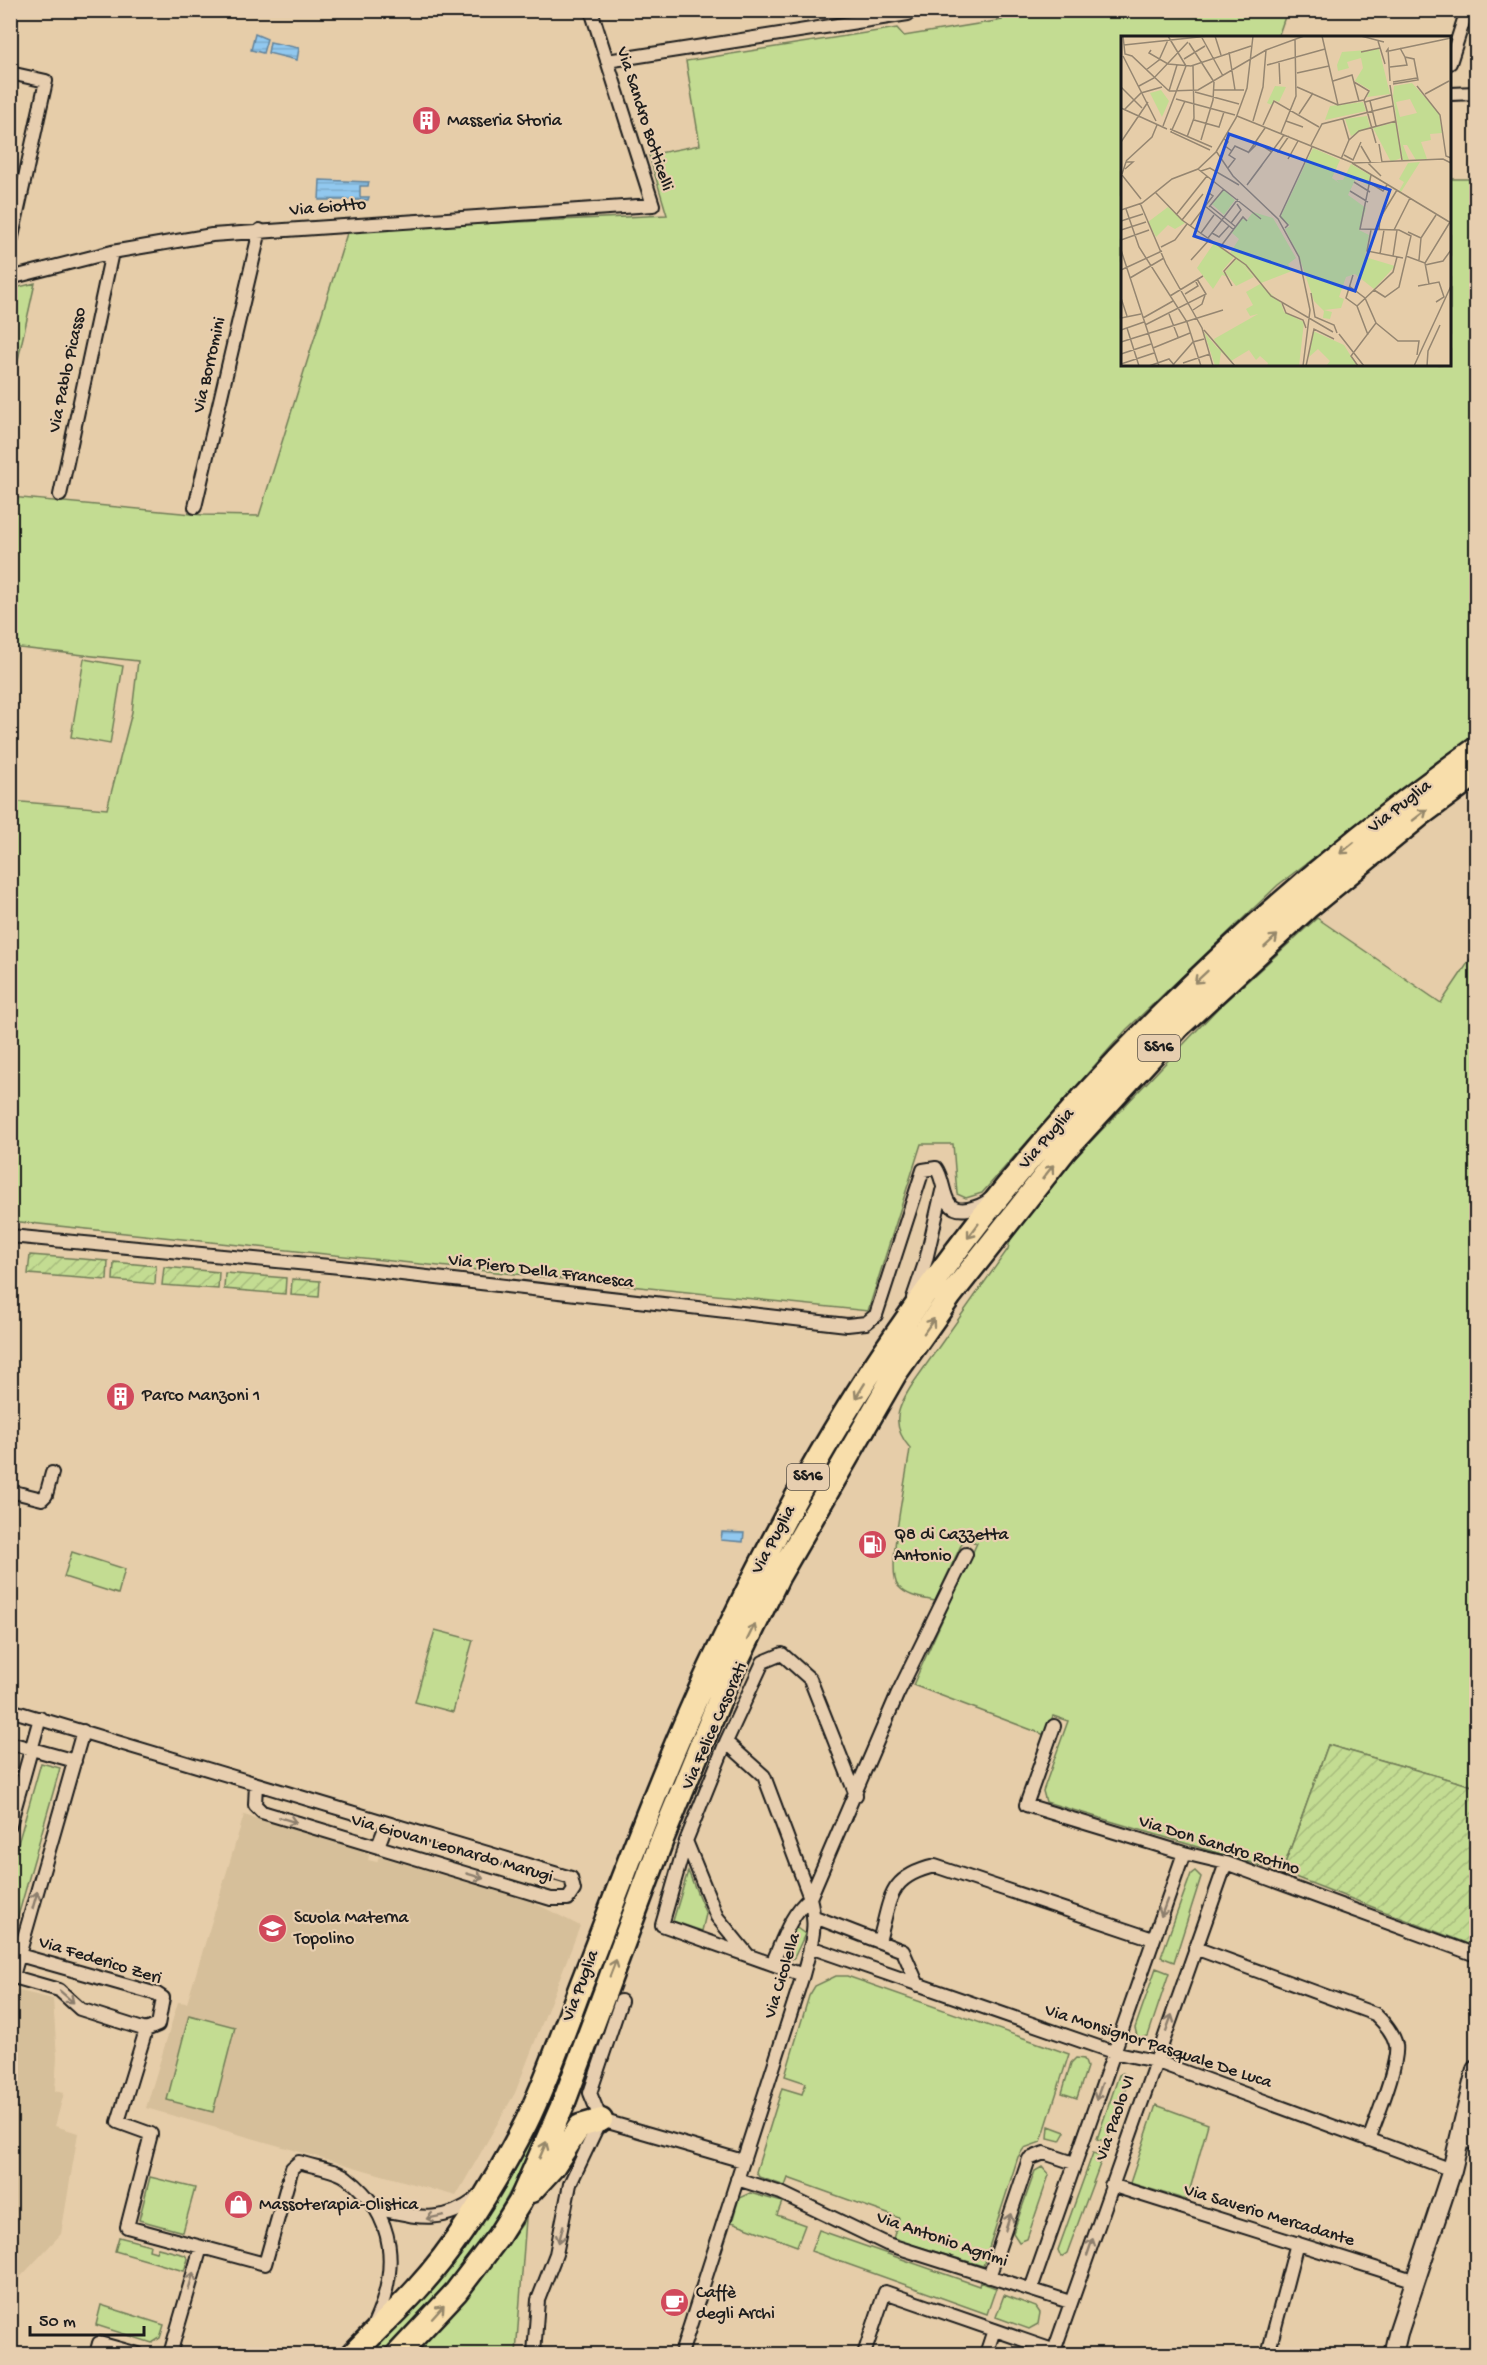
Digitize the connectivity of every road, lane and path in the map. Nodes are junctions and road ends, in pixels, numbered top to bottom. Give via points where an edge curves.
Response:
1 (591, 10) edge
2 (1467, 10) edge
3 (908, 12) edge
4 (1451, 57) edge
5 (607, 61) junction
6 (10, 73) edge
7 (1476, 93) edge
8 (1451, 94) edge
9 (653, 205) joint
10 (260, 230) junction
11 (10, 246) edge
12 (112, 252) junction
13 (10, 278) edge
14 (60, 495) dead end
15 (195, 507) dead end
16 (1476, 749) edge
17 (1476, 774) edge
18 (1023, 1164) junction
19 (942, 1190) junction
20 (10, 1236) edge
21 (894, 1337) junction
22 (52, 1473) dead end
23 (10, 1491) edge
24 (966, 1554) dead end
25 (10, 1710) edge
26 (40, 1718) junction
27 (1054, 1726) dead end
28 (83, 1731) junction
29 (726, 1742) junction
30 (10, 1743) edge
31 (31, 1749) junction
32 (75, 1761) junction
33 (256, 1784) junction
34 (856, 1795) junction
35 (387, 1823) junction
36 (10, 1825) edge
37 (686, 1841) junction
38 (378, 1846) junction
39 (1184, 1853) junction
40 (1226, 1863) junction
41 (810, 1898) junction
42 (815, 1917) junction
43 (792, 1919) junction
44 (815, 1930) junction
45 (1153, 1939) junction
46 (879, 1941) junction
47 (810, 1947) junction
48 (1196, 1948) junction
49 (19, 1955) junction
50 (1476, 1955) edge
51 (748, 1956) junction
52 (772, 1964) junction
53 (803, 1975) junction
54 (12, 1976) edge
55 (918, 1985) junction
56 (621, 2001) dead end
57 (146, 2030) junction
58 (1113, 2052) junction
59 (1155, 2061) junction
60 (1476, 2070) edge
61 (601, 2120) junction
62 (1369, 2140) junction
63 (1469, 2141) edge
64 (743, 2161) junction
65 (1074, 2163) junction
66 (1452, 2170) junction
67 (737, 2179) junction
68 (1111, 2186) junction
69 (486, 2192) junction
70 (520, 2202) junction
71 (378, 2209) junction
72 (1297, 2243) junction
73 (201, 2247) junction
74 (989, 2277) junction
75 (1416, 2281) junction
76 (1030, 2289) junction
77 (1070, 2302) junction
78 (994, 2330) junction
79 (360, 2347) edge
80 (1059, 2353) edge
81 (96, 2355) edge
82 (138, 2355) edge
83 (170, 2355) edge
84 (398, 2355) edge
85 (534, 2355) edge
86 (681, 2355) edge
87 (864, 2355) edge
88 (986, 2355) edge
89 (1268, 2355) edge
90 (1393, 2355) edge

1 - 5 street, Via Sandro Botticelli
2 - 4 street
3 - 5 street
5 - 9 street, Via Sandro Botticelli
6 - 11 street via 46,81
7 - 8 street
9 - 10 street, Via Giotto
10 - 12 street, Via Giotto
10 - 15 street, Via Borromini
12 - 13 street, Via Giotto
12 - 14 street, Via Pablo Picasso
16 -> 18 highway, Via Puglia / SS16 via 1283,900 1162,1013
70 -> 17 highway, Via Puglia / SS16 via 564,2102 663,1836 727,1682 778,1577 895,1374 950,1296 1066,1149 1178,1026 1308,907
18 - 19 street, Via Piero Della Francesca via 984,1204 965,1209 951,1206
18 -> 21 highway, Via Puglia / SS16
19 - 20 street, Via Piero Della Francesca via 942,1176 936,1168 923,1170 876,1315 866,1323 847,1325 340,1267
19 - 21 street via 918,1286
21 -> 69 highway, Via Puglia / SS16 via 827,1444 763,1558 642,1829 531,2112
22 - 23 street via 42,1499
24 - 34 street via 897,1695
25 - 26 street, Via Giovan Leonardo Marugi
26 - 28 street, Via Giovan Leonardo Marugi
26 - 31 street
27 - 39 street, Via Don Sandro Rotino via 1026,1805
28 - 32 street
28 - 33 street, Via Giovan Leonardo Marugi
29 - 34 street, Via Felice Casorati via 763,1662 782,1654 810,1679
29 - 37 street, Via Felice Casorati
29 - 41 street, Via Cicolella via 764,1776
30 - 31 street
31 - 32 street
31 - 36 street
49 -> 32 street
33 - 35 street, Via Giovan Leonardo Marugi
33 -> 38 street, Via Giovan Leonardo Marugi via 255,1805 262,1812
34 - 41 street
35 - 38 street
38 -> 35 street, Via Giovan Leonardo Marugi via 551,1899 568,1899 574,1890 572,1878
37 - 51 street via 717,1917
37 - 51 street, Via Felice Casorati via 662,1925
39 - 40 street, Via Don Sandro Rotino
39 -> 45 street, Via Paolo VI
40 - 48 street, Via Paolo VI
40 - 50 street, Via Don Sandro Rotino
41 - 42 street, Via Cicolella
41 - 43 street
42 - 44 street, Via Cicolella
42 - 46 street
43 - 44 street
43 - 52 street
44 - 47 street, Via Cicolella
45 - 46 street via 935,1866 914,1870 896,1884
45 - 58 street, Via Paolo VI
46 - 55 street via 903,1951
47 - 53 street, Via Cicolella
47 - 55 street, Via Monsignor Pasquale De Luca
59 -> 48 street, Via Paolo VI
48 - 62 street via 1375,2014 1389,2027 1396,2045 1395,2061
49 - 54 street
49 - 57 street, Via Federico Zeri via 157,1994 163,1998 158,2025
51 - 52 street, Via Felice Casorati
52 - 53 street, Via Felice Casorati
53 - 64 street, Via Cicolella
54 -> 57 street via 59,1990 80,2009
55 - 58 street, Via Monsignor Pasquale De Luca
56 - 61 street via 590,2093
57 - 73 street via 118,2122 151,2133 127,2227
58 - 59 street, Via Monsignor Pasquale De Luca
58 -> 65 street, Via Paolo VI
59 - 62 street, Via Monsignor Pasquale De Luca
59 - 68 street, Via Paolo VI
60 - 63 street
61 - 64 street
61 - 70 highway via 580,2126 553,2167
61 -> 85 street via 570,2184 556,2254 538,2300
62 - 66 street, Via Monsignor Pasquale De Luca
63 - 66 street
64 - 67 street, Via Cicolella
74 -> 65 street, Via Paolo VI via 1029,2159 1044,2153
65 - 76 street, Via Paolo VI
66 - 75 street
67 - 74 street, Via Antonio Agrimi via 781,2193 887,2244
67 - 86 street, Via Cicolella
68 - 72 street, Via Saverio Mercadante
77 -> 68 street, Via Paolo VI
69 -> 71 street via 460,2211 426,2219
69 - 79 highway, Via Puglia / SS16 via 419,2287
84 -> 70 highway, Via Puglia / SS16 via 456,2292
71 - 73 street via 346,2177 299,2162 292,2168 265,2264
71 - 79 street via 391,2247 386,2299
72 - 75 street, Via Saverio Mercadante
72 - 89 street
83 -> 73 street
74 - 76 street, Via Antonio Agrimi
75 - 90 street
76 - 77 street, Via Antonio Agrimi
77 - 80 street, Via Paolo VI
78 - 80 street
78 - 87 street via 885,2292
78 - 88 street
81 - 82 street via 99,2343

